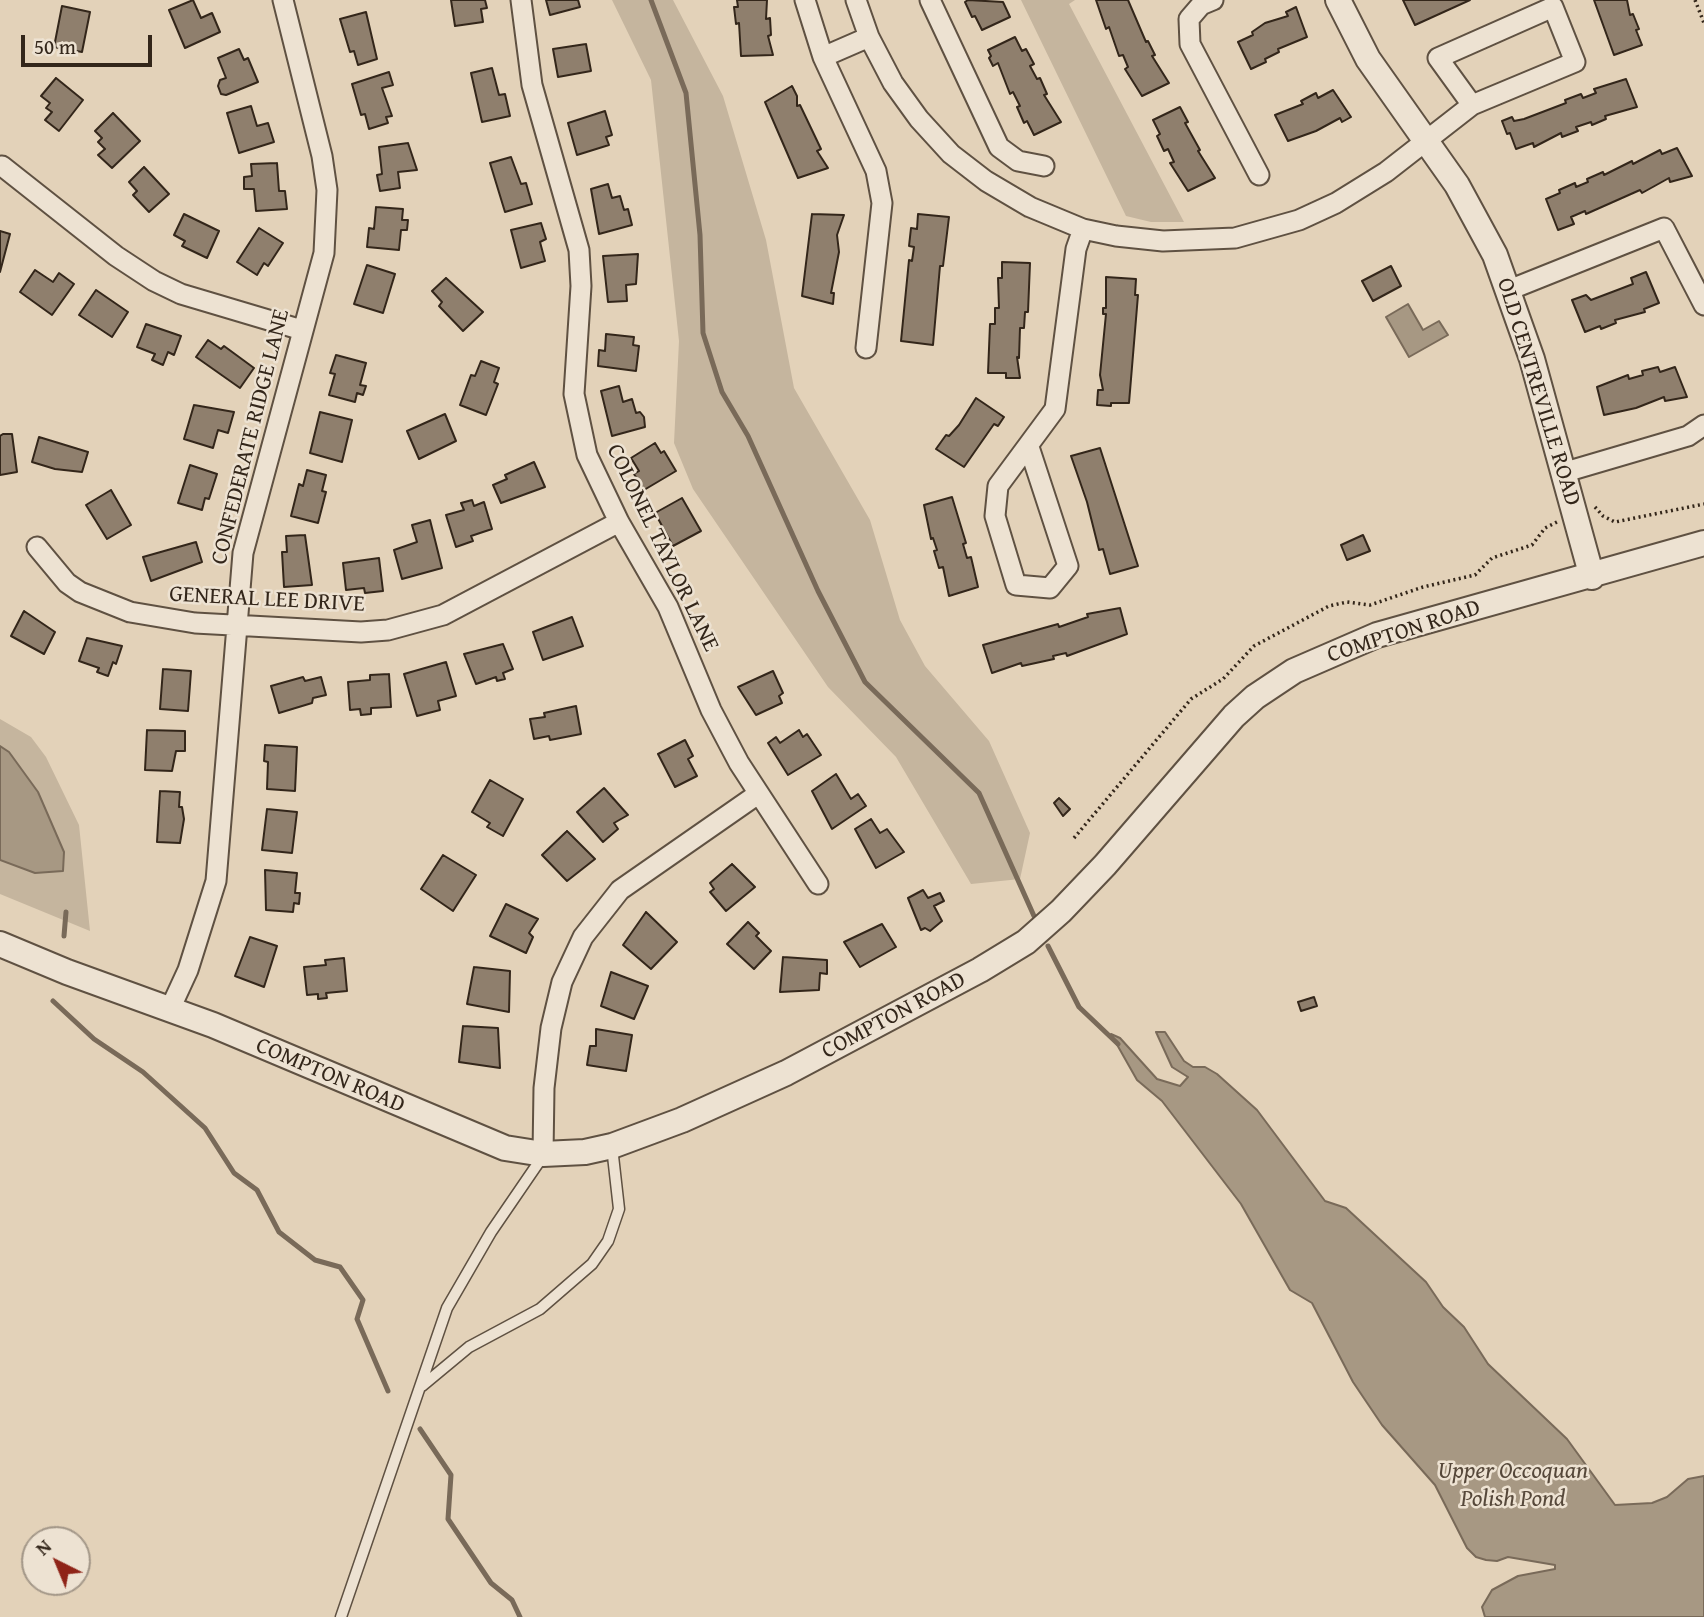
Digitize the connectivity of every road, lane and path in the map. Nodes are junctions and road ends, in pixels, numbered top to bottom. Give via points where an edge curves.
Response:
1 (283, 0) edge
2 (520, 0) edge
3 (805, 0) edge
4 (856, 0) edge
5 (930, 0) edge
6 (1213, 0) edge
7 (1338, 0) edge
8 (1695, 0) edge
9 (1704, 23) edge
10 (869, 37) junction
11 (823, 57) junction
12 (1472, 105) junction
13 (1428, 141) junction
14 (2, 166) dead end
15 (1044, 166) dead end
16 (1259, 175) dead end
17 (1083, 229) junction
18 (1509, 290) junction
19 (1704, 305) edge
20 (302, 330) junction
21 (866, 348) dead end
22 (1704, 425) edge
23 (1029, 447) junction
24 (1562, 473) junction
25 (619, 522) junction
26 (1704, 543) edge
27 (37, 547) dead end
28 (1592, 577) junction
29 (236, 625) junction
30 (758, 793) junction
31 (818, 884) dead end
32 (0, 944) edge
33 (170, 1009) junction
34 (612, 1146) junction
35 (543, 1154) junction
36 (422, 1386) junction
37 (341, 1617) edge

1 - 20 street, CONFEDERATE RIDGE LANE via 327,190 324,253
2 - 25 street, COLONEL TAYLOR LANE via 532,85 579,250 574,394 580,429 587,455
3 - 11 street
4 - 10 street
5 - 15 street via 999,147 1018,161
6 - 16 street via 1200,5 1189,19 1189,44
7 - 13 street, OLD CENTREVILLE ROAD via 1368,59
8 - 9 path
10 - 11 street
10 - 17 street via 893,83 933,136 986,181
11 - 21 street via 876,171 882,203
12 - 12 street via 1438,58 1553,7 1575,62
12 - 13 street
13 - 17 street via 1336,203 1256,233 1163,241
13 - 18 street, OLD CENTREVILLE ROAD via 1474,214
14 - 20 street via 154,281 181,294
17 - 23 street via 1076,249 1055,409
18 - 19 street via 1664,228
18 - 24 street, OLD CENTREVILLE ROAD
20 - 29 street, CONFEDERATE RIDGE LANE via 247,533
22 - 24 street via 1688,436
23 - 23 street via 998,486 995,516 1016,585 1050,588 1068,566
24 - 28 street, OLD CENTREVILLE ROAD
25 - 29 street, GENERAL LEE DRIVE via 469,604 419,623 361,632
25 - 30 street, COLONEL TAYLOR LANE via 668,607 711,710
26 - 28 street, COMPTON ROAD
27 - 29 street, GENERAL LEE DRIVE via 67,583 106,604 154,617
28 - 34 street, COMPTON ROAD via 1377,635 1294,671 1234,716 1105,865 1026,942 786,1073
29 - 33 street, CONFEDERATE RIDGE LANE via 216,881 188,970
30 - 31 street, COLONEL TAYLOR LANE
30 - 35 street via 620,890 583,937 562,982 551,1028
32 - 33 street, COMPTON ROAD
33 - 35 street, COMPTON ROAD via 464,1134 505,1149
34 - 35 street, COMPTON ROAD
34 - 36 lane via 619,1209 608,1241 592,1264 540,1309 469,1347
35 - 36 lane via 447,1308
36 - 37 lane

